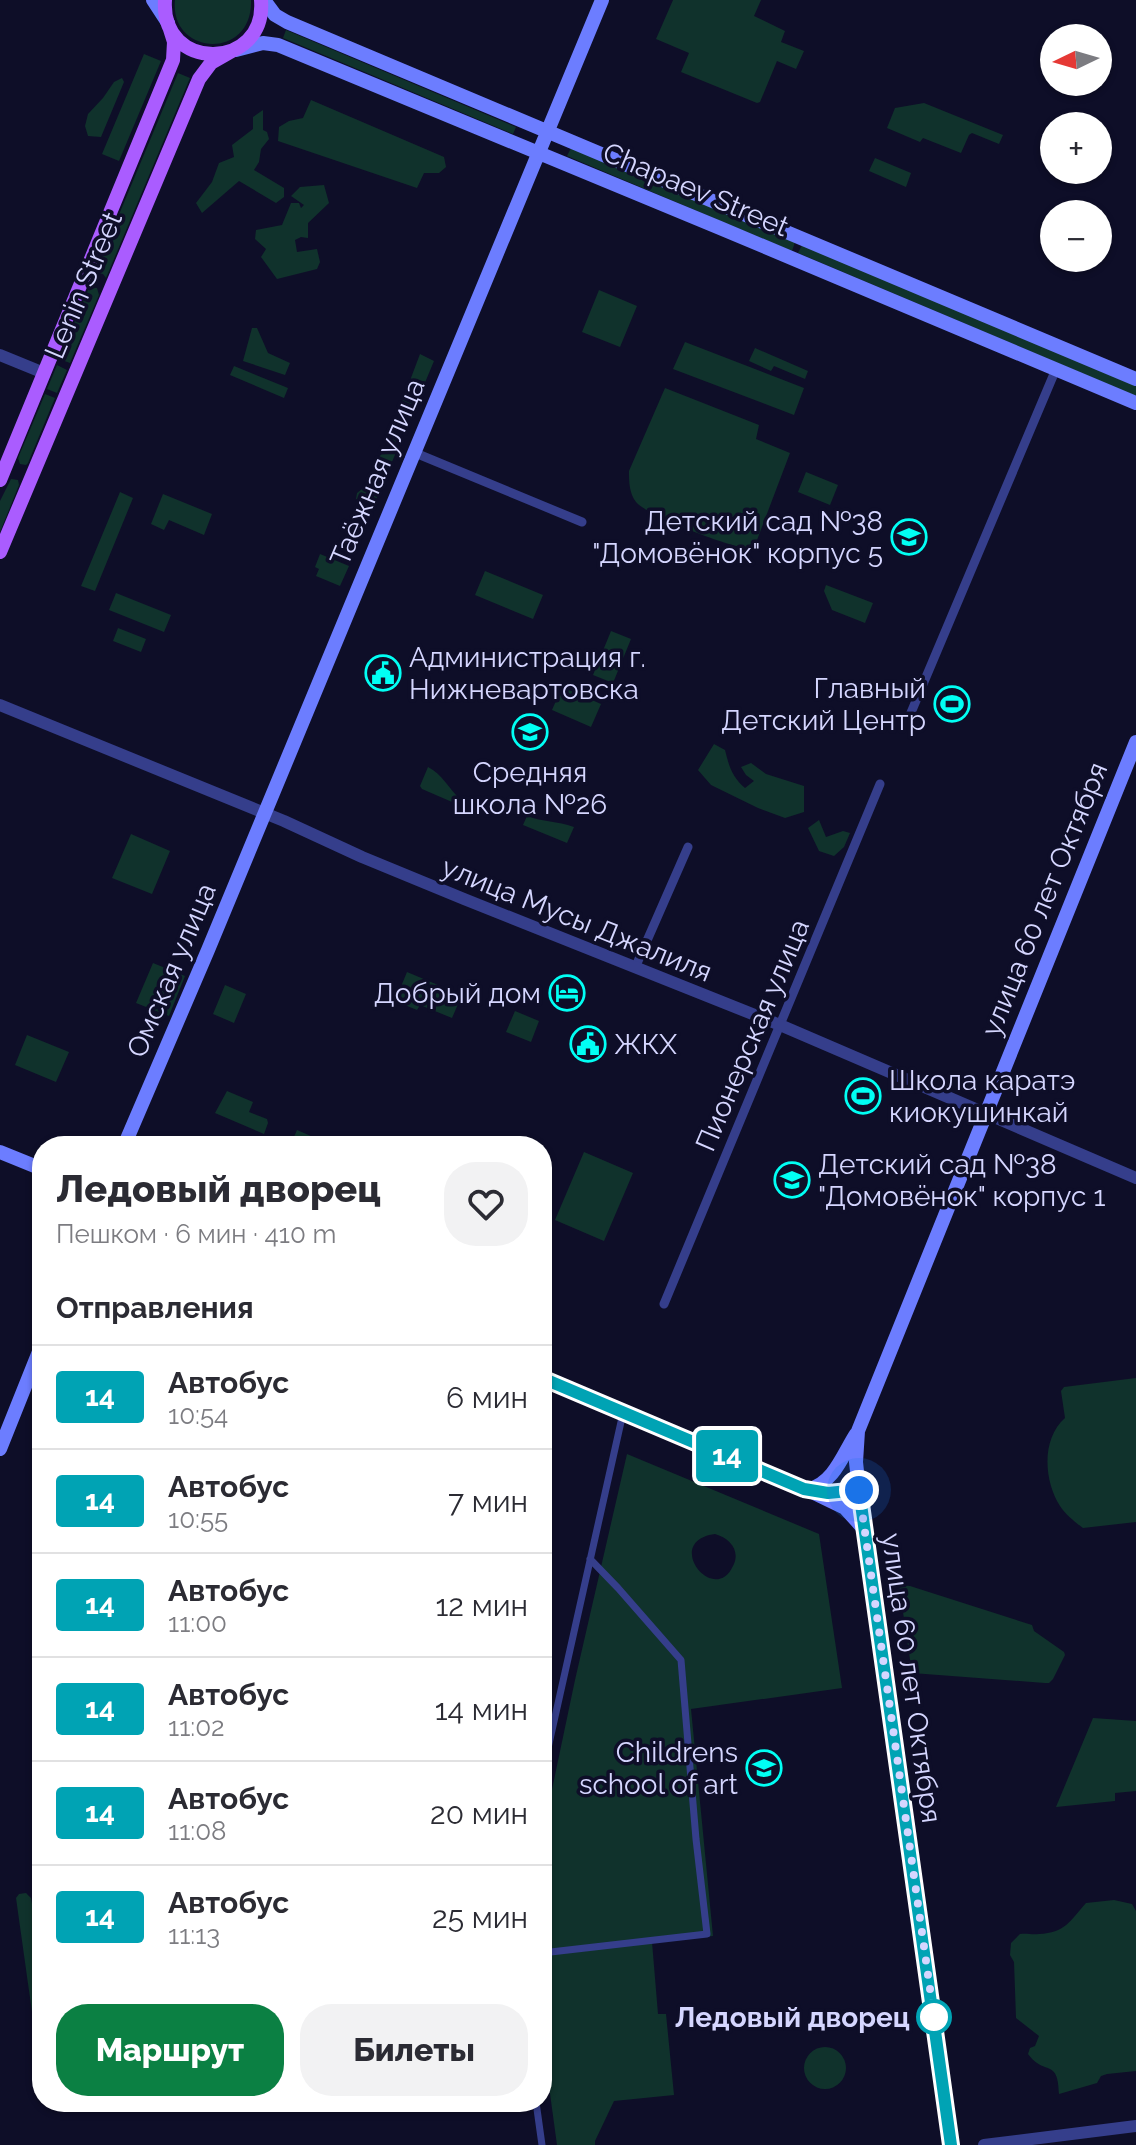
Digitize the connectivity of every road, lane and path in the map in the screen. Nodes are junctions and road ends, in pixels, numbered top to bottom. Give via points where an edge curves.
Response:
1 (153, 0) edge
2 (165, 0) edge
3 (262, 0) edge
4 (602, 0) edge
5 (168, 23) junction
6 (232, 51) junction
7 (547, 131) junction
8 (538, 152) junction
9 (80, 287) junction
10 (105, 298) junction
11 (0, 355) edge
12 (1056, 369) junction
13 (44, 373) junction
14 (1136, 379) edge
15 (1136, 403) edge
16 (413, 452) junction
17 (3, 473) edge
18 (31, 476) junction
19 (582, 522) dead end
20 (0, 552) edge
21 (0, 705) edge
22 (910, 715) dead end
23 (1136, 742) edge
24 (880, 784) dead end
25 (264, 813) junction
26 (688, 847) dead end
27 (635, 968) junction
28 (780, 1025) junction
29 (986, 1112) junction
30 (128, 1136) edge
31 (0, 1152) edge
32 (32, 1165) edge
33 (1136, 1178) edge
34 (664, 1304) dead end
35 (32, 1369) edge
36 (552, 1383) edge
37 (623, 1413) junction
38 (858, 1431) junction
39 (0, 1449) edge
40 (804, 1489) junction
41 (859, 1490) junction
42 (866, 1535) junction
43 (590, 1559) junction
44 (552, 1730) edge
45 (552, 1952) edge
46 (537, 2112) edge
47 (1136, 2126) edge
48 (542, 2145) edge
49 (951, 2145) edge
50 (984, 2145) edge

1 - 5 main road
2 - 5 main road, Lenin Street
3 - 6 main road, Lenin Street via 253,33
3 - 7 main road, Chapaev Street via 287,22
4 - 7 main road
5 - 6 main road via 179,41 195,51
5 - 9 main road, Lenin Street via 173,60
6 - 8 main road, Chapaev Street via 278,45
6 - 10 main road, Lenin Street via 211,63 199,79
7 - 8 main road
7 - 14 main road, Chapaev Street
8 - 12 main road, Chapaev Street
8 - 16 main road, Таёжная улица
9 - 10 main road via 98,280
9 - 13 main road, Lenin Street
10 - 18 main road, Lenin Street
11 - 13 street
12 - 15 main road, Chapaev Street
12 - 22 street
13 - 17 main road, Lenin Street
16 - 19 street
16 - 25 main road, Таёжная улица
17 - 18 main road
18 - 20 main road, Lenin Street
21 - 25 street, улица Мусы Джалиля
23 - 29 main road, улица 60 лет Октября
24 - 28 street, Пионерская улица
25 - 27 street, улица Мусы Джалиля
25 - 30 main road, Омская улица
26 - 27 street
27 - 28 street, улица Мусы Джалиля
28 - 29 street, улица Мусы Джалиля
28 - 34 street, Пионерская улица
29 - 33 street, улица Мусы Джалиля
29 - 38 main road, улица 60 лет Октября
31 - 32 main road
35 - 39 main road
36 - 37 main road
37 - 40 main road
37 - 43 street
38 - 40 main road via 830,1478
38 - 41 main road, улица 60 лет Октября
40 - 41 main road
40 - 42 main road via 845,1508
41 - 42 main road, улица 60 лет Октября
42 - 49 main road, улица 60 лет Октября
43 - 44 street
43 - 45 street via 681,1660 707,1934
46 - 48 street
47 - 50 street

